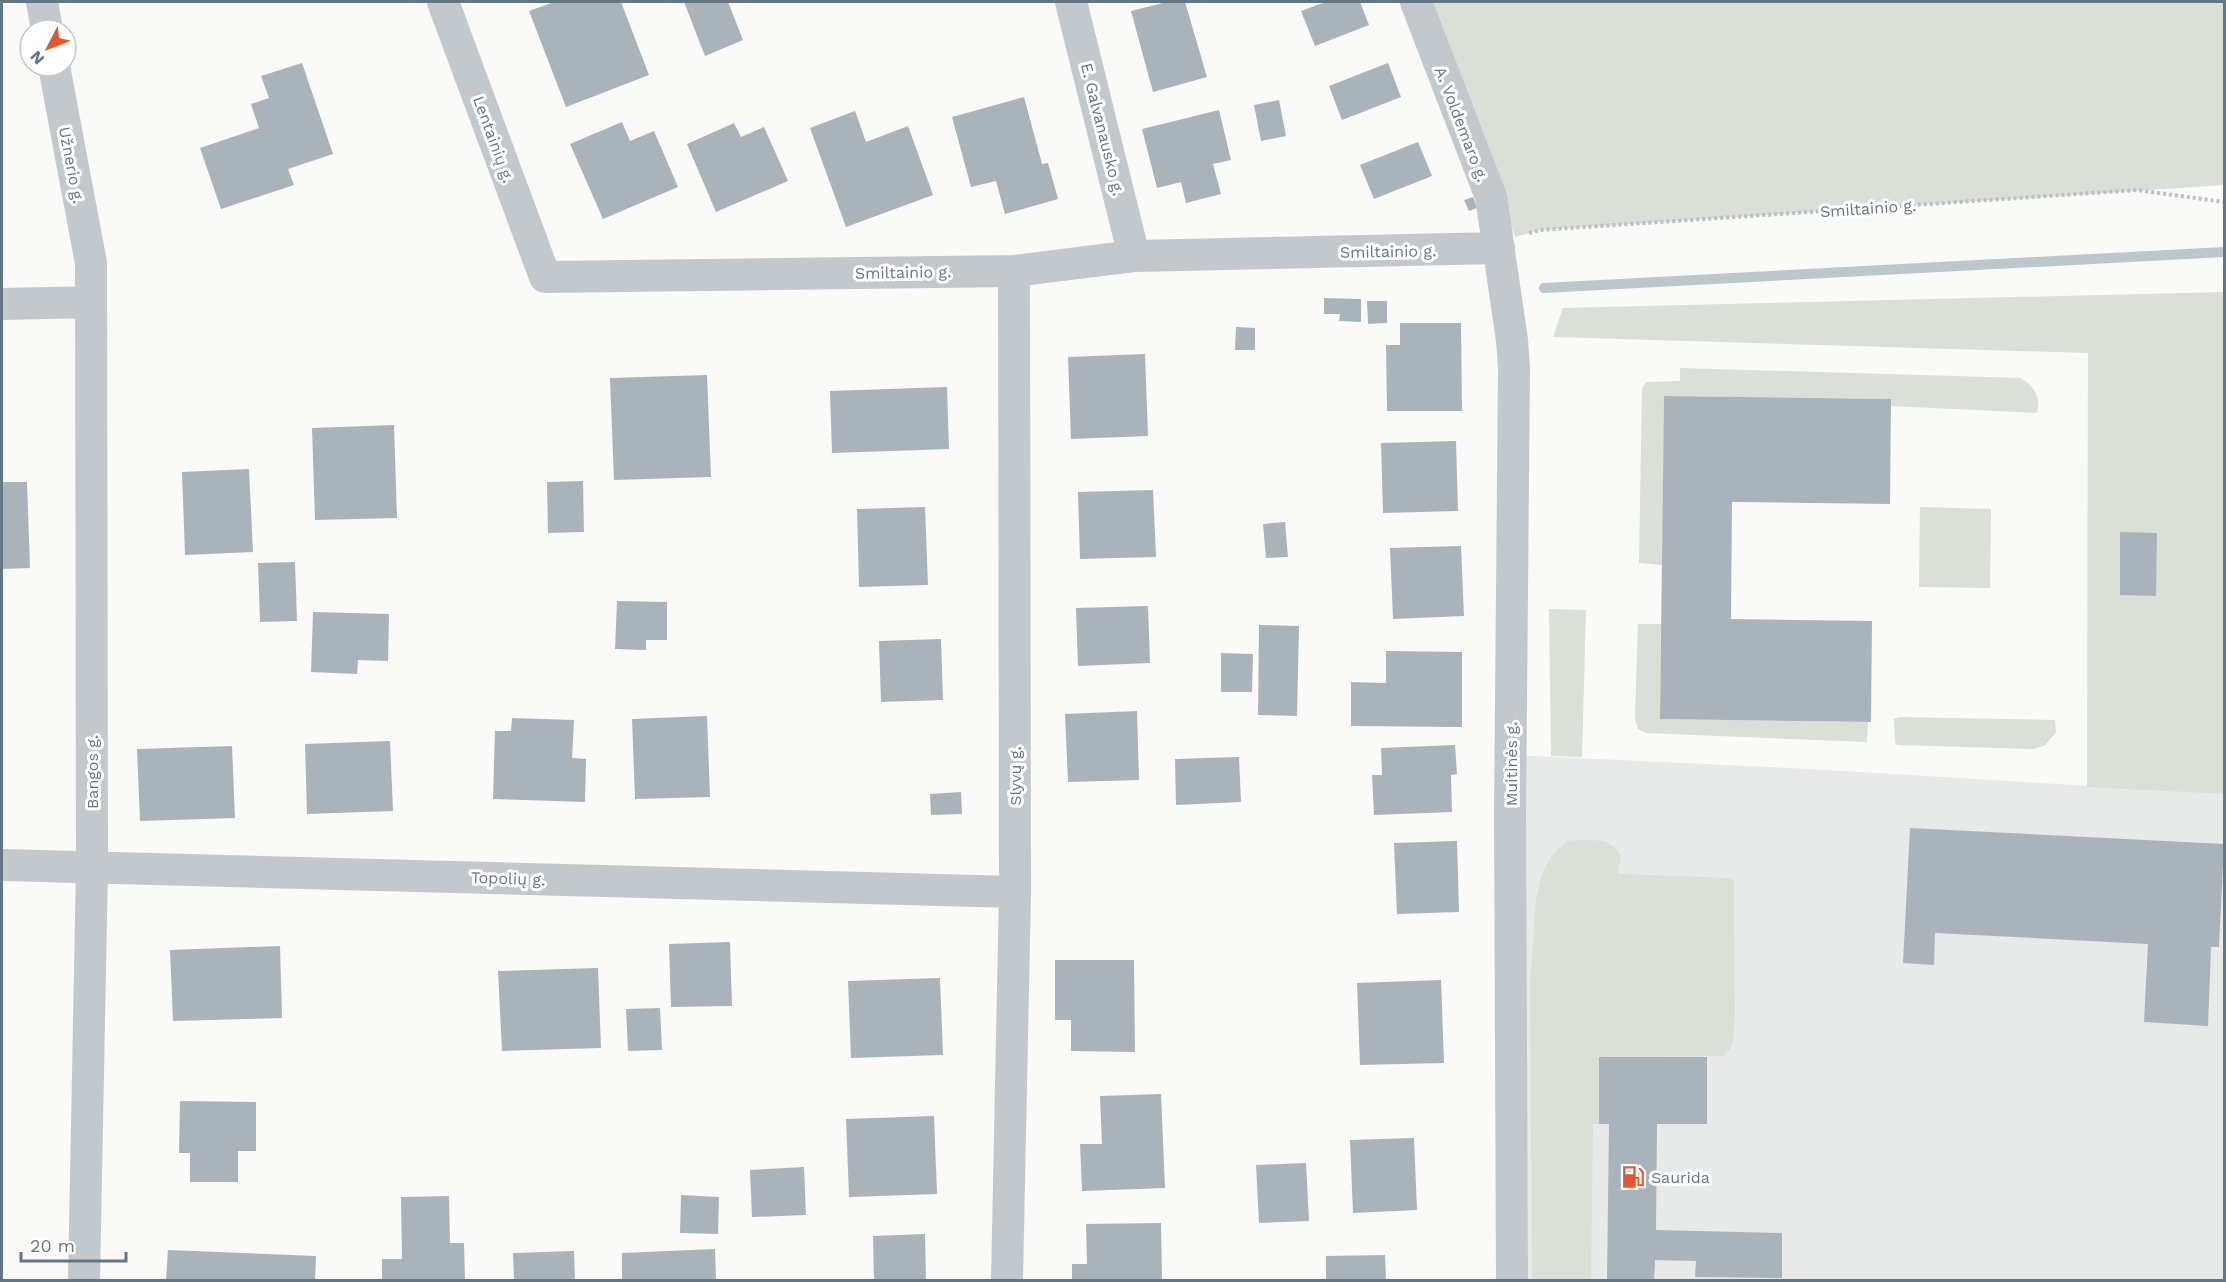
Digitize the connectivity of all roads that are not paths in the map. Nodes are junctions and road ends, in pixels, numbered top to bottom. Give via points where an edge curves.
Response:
1 (42, 2) edge
2 (443, 2) edge
3 (1071, 2) edge
4 (1416, 2) edge
5 (45, 18) edge
6 (56, 78) edge
7 (1499, 248) junction
8 (1134, 256) junction
9 (91, 263) joint
10 (1014, 271) junction
11 (545, 277) joint
12 (92, 302) junction
13 (2, 304) edge
14 (2, 866) edge
15 (92, 867) junction
16 (1015, 892) junction
17 (84, 1281) edge
18 (1007, 1281) edge
19 (1512, 1281) edge

1 - 5 street
2 - 11 street, Lentainių g.
3 - 8 street, E. Galvanausko g.
4 - 7 street, A. Voldemaro g. via 1491,197
6 - 9 street, Užnerio g.
7 - 8 street, Smiltainio g.
7 - 19 street, Muitinės g. via 1515,368 1510,802
8 - 10 street, Smiltainio g.
9 - 12 street, Bangos g.
10 - 11 street, Smiltainio g.
10 - 16 street, Slyvų g.
12 - 13 street
12 - 15 street, Bangos g.
14 - 15 street, Topolių g.
15 - 16 street, Topolių g.
15 - 17 street, Bangos g.
16 - 18 street, Slyvų g.

